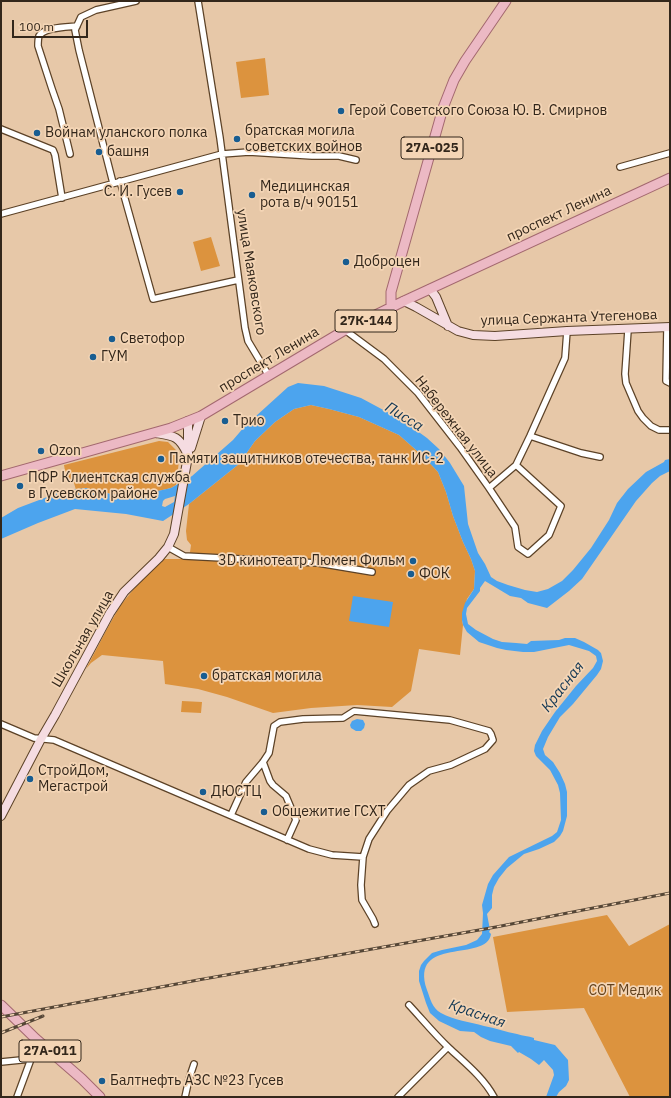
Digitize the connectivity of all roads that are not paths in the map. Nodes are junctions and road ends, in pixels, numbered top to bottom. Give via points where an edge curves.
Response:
1 (136, 1) edge
2 (198, 1) edge
3 (506, 1) edge
4 (77, 26) junction
5 (1, 129) edge
6 (670, 153) edge
7 (70, 154) dead end
8 (222, 154) junction
9 (356, 160) dead end
10 (620, 167) dead end
11 (670, 178) edge
12 (120, 181) junction
13 (113, 183) junction
14 (62, 198) junction
15 (1, 214) edge
16 (238, 280) junction
17 (430, 289) junction
18 (404, 302) junction
19 (392, 308) junction
20 (448, 326) junction
21 (669, 327) edge
22 (345, 330) junction
23 (628, 330) junction
24 (567, 331) junction
25 (668, 355) edge
26 (268, 376) junction
27 (670, 383) edge
28 (201, 416) junction
29 (188, 421) junction
30 (670, 430) edge
31 (155, 433) junction
32 (530, 436) junction
33 (188, 456) junction
34 (600, 458) dead end
35 (516, 465) junction
36 (1, 476) edge
37 (489, 488) junction
38 (168, 547) junction
39 (372, 572) dead end
40 (1, 724) edge
41 (41, 739) junction
42 (263, 762) junction
43 (231, 815) junction
44 (1, 816) edge
45 (287, 840) junction
46 (363, 857) junction
47 (375, 924) dead end
48 (1, 1005) edge
49 (409, 1005) dead end
50 (36, 1039) junction
51 (448, 1047) junction
52 (31, 1059) junction
53 (1, 1062) edge
54 (194, 1064) dead end
55 (17, 1097) edge
56 (100, 1097) edge
57 (185, 1097) edge
58 (398, 1097) edge
59 (494, 1097) edge

1 - 4 street via 96,10 80,17
2 - 8 street, улица Маяковского
3 - 19 main road, 27А-025 via 465,62 443,108 390,292
4 - 7 street via 43,32 38,40
4 - 13 street via 79,50
5 - 14 street via 53,150
6 - 10 street
8 - 9 street via 249,152 339,156
8 - 12 street
8 - 16 street, улица Маяковского
11 - 17 main road, проспект Ленина / 27К-144
12 - 13 street
12 - 16 street via 152,300
13 - 14 street
14 - 15 street
16 - 26 street, улица Маяковского via 248,341
17 - 18 main road, проспект Ленина / 27К-144
17 - 20 main road
18 - 19 main road, проспект Ленина / 27К-144
18 - 20 main road, улица Сержанта Утегенова
19 - 22 main road, проспект Ленина / 27К-144
20 - 24 main road, улица Сержанта Утегенова via 458,332 495,336
21 - 23 main road, улица Сержанта Утегенова
21 - 25 street
22 - 26 main road, проспект Ленина / 27К-144
22 - 37 street, Набережная улица via 384,360 418,393
23 - 24 main road, улица Сержанта Утегенова
23 - 30 street via 626,383 643,418 659,430
24 - 32 street via 565,358
25 - 27 street via 666,381
26 - 28 main road, проспект Ленина / 27К-144
28 - 29 main road, проспект Ленина / 27К-144
28 - 33 main road, Школьная улица
29 - 31 main road, проспект Ленина / 27К-144
29 - 33 main road, Школьная улица
31 - 33 main road via 171,435 178,439
31 - 36 main road, проспект Ленина / 27К-144
32 - 34 street
32 - 35 street
33 - 38 main road, Школьная улица via 174,534
35 - 37 street
35 - 37 street, Набережная улица via 561,506 548,535 528,554 518,547 515,527
38 - 39 street via 184,556 318,563
38 - 41 main road, Школьная улица via 124,592 110,613
40 - 41 street
41 - 43 street via 54,740
41 - 44 main road, Школьная улица
42 - 43 street via 246,782
42 - 45 street via 270,781 286,796 296,820
42 - 46 street via 269,753 274,726 280,722 343,718 354,711 450,720 489,731 493,740 485,749 429,772 409,785 369,838
43 - 45 street
45 - 46 street via 332,855
46 - 47 street via 362,900
48 - 50 main road, 27А-011
49 - 51 street
50 - 52 street
50 - 56 main road, 27А-011
51 - 58 street
51 - 59 street via 475,1072
52 - 53 street
52 - 55 street
54 - 57 street

